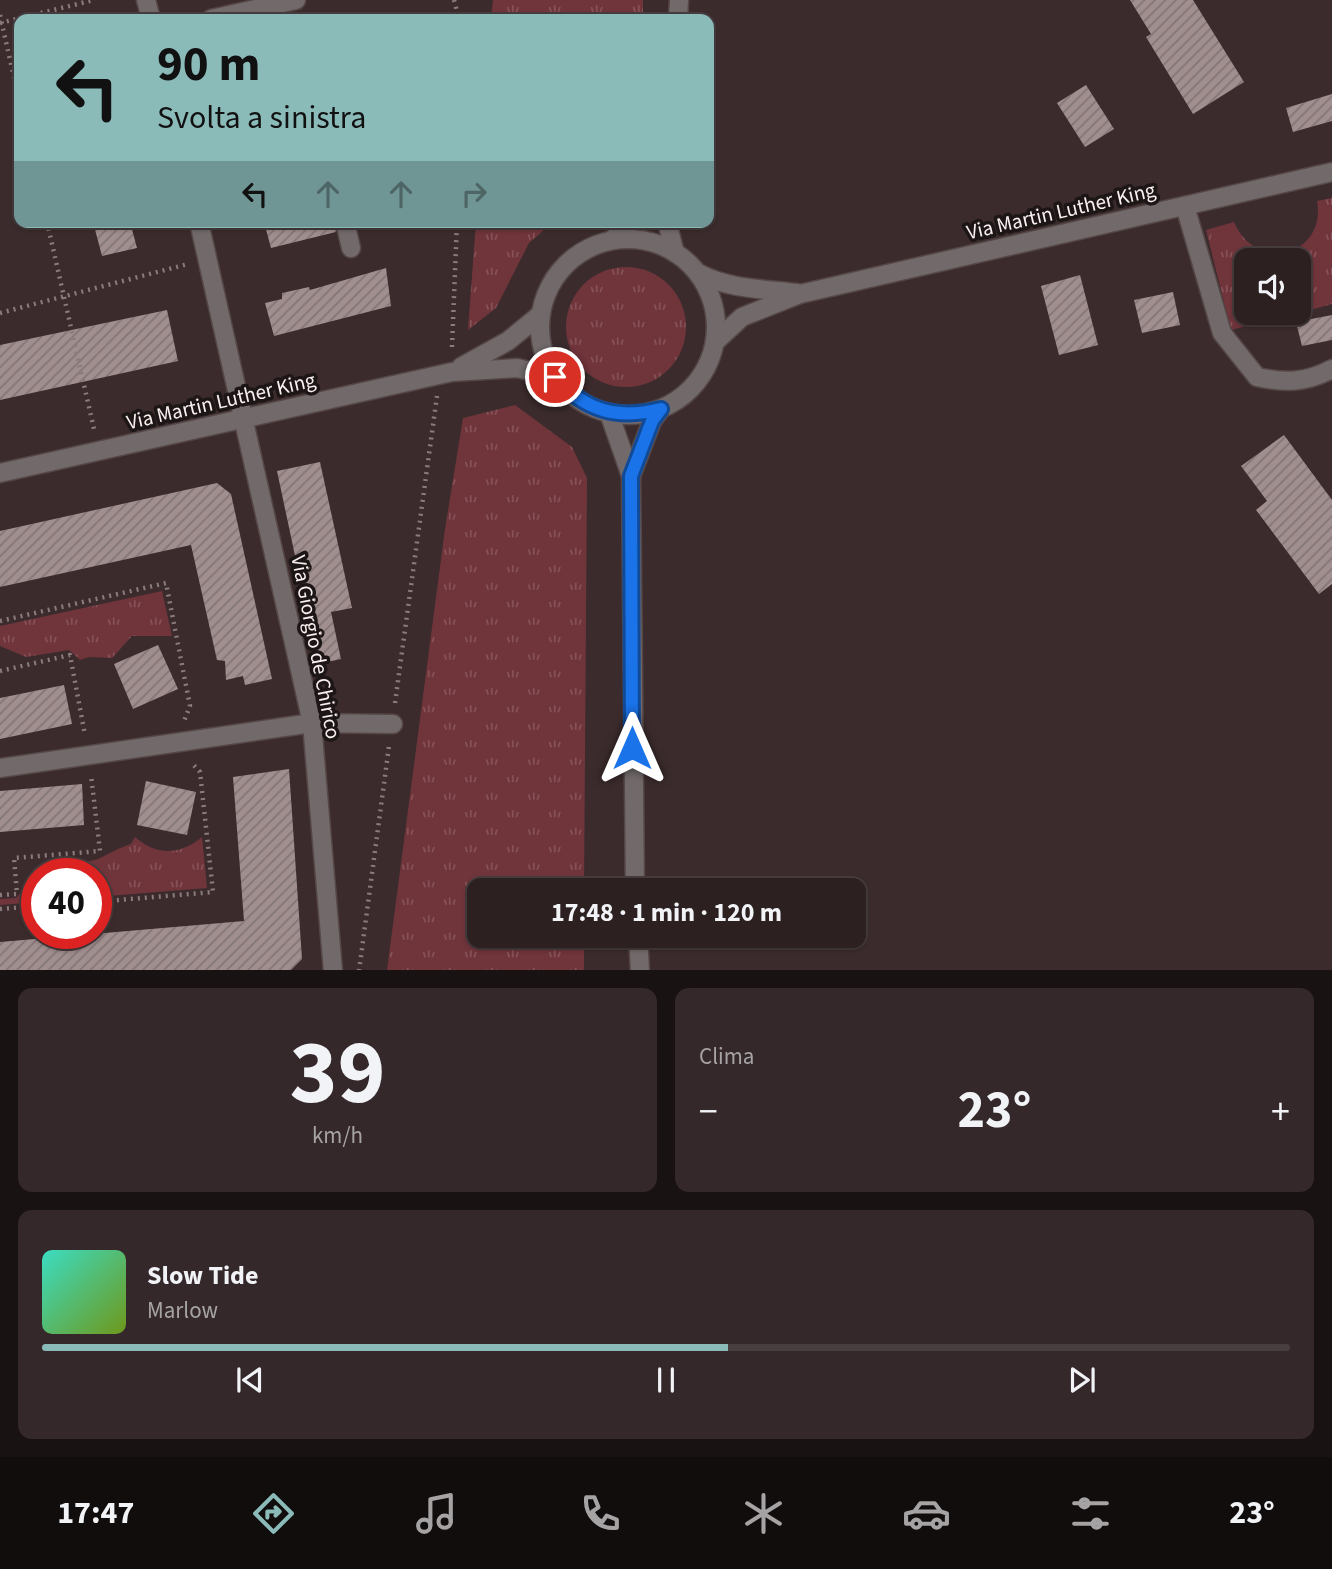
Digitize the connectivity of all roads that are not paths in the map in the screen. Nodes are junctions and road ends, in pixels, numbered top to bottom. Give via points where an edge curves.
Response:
1 (293, 1) edge
2 (234, 14) edge
3 (1332, 172) edge
4 (1185, 206) junction
5 (200, 228) edge
6 (346, 228) edge
7 (623, 228) edge
8 (669, 228) edge
9 (612, 240) junction
10 (351, 248) dead end
11 (675, 253) junction
12 (697, 273) junction
13 (800, 294) junction
14 (541, 314) junction
15 (715, 342) junction
16 (452, 363) junction
17 (1332, 369) edge
18 (555, 377) junction
19 (661, 409) junction
20 (609, 414) junction
21 (245, 420) junction
22 (0, 473) edge
23 (631, 476) junction
24 (312, 723) junction
25 (393, 724) road end
26 (0, 768) edge
27 (635, 878) edge
28 (639, 948) edge
29 (333, 970) edge
30 (640, 970) edge

1 - 2 street
3 - 4 street, Via Martin Luther King
4 - 13 street, Via Martin Luther King
4 - 17 street via 1222,333 1257,377 1288,383
5 - 21 street, Via Giorgio de Chirico
6 - 10 street
7 - 9 street
8 - 11 street
9 - 11 street via 655,243
9 - 14 street via 586,249 565,265 548,288
11 - 12 street
12 - 13 street via 733,286
12 - 15 street via 713,305
13 - 15 street via 742,317
14 - 16 street via 508,341
14 - 18 street via 542,346
15 - 19 street via 697,383
16 - 18 street via 517,368
16 - 21 street, Via Martin Luther King
18 - 20 street via 570,394
19 - 20 street via 636,415
19 - 23 street
20 - 23 street
21 - 22 street, Via Martin Luther King
21 - 24 street, Via Giorgio de Chirico
23 - 27 street
24 - 25 street
24 - 26 street
24 - 29 street, Via Giorgio de Chirico
28 - 30 street

